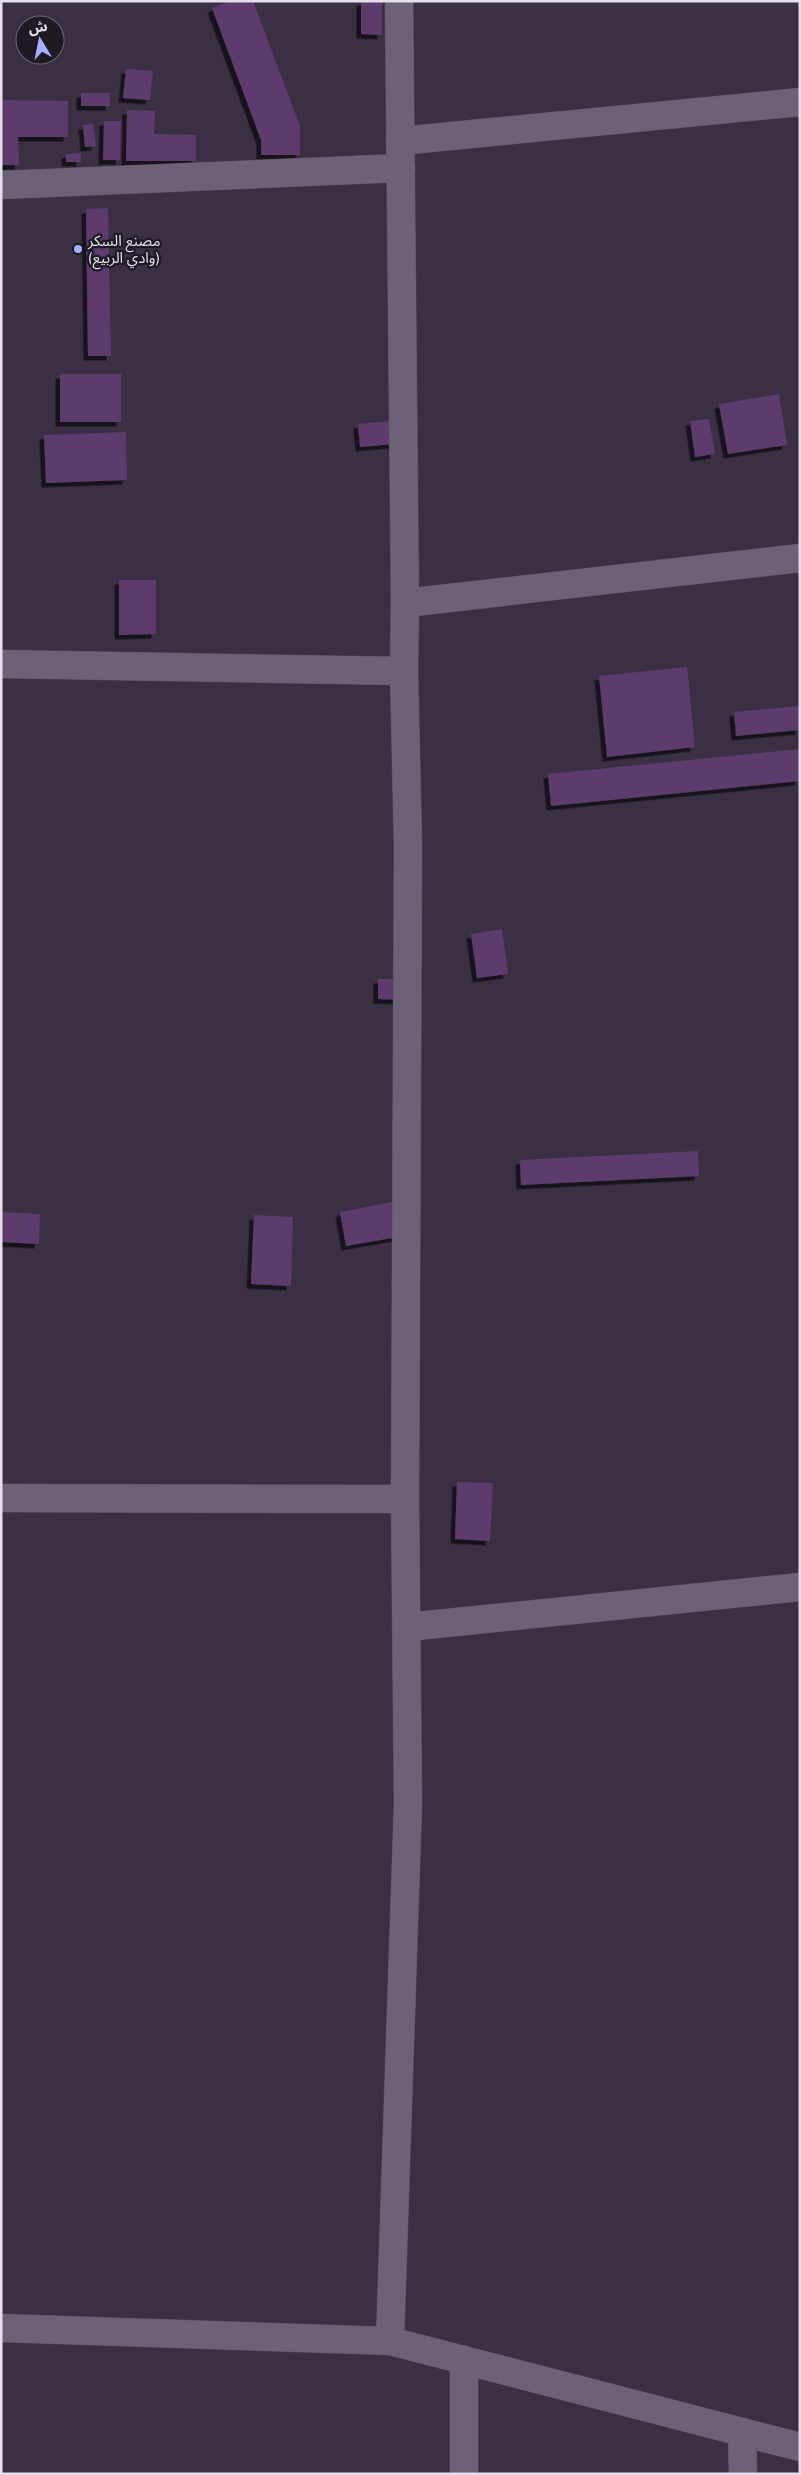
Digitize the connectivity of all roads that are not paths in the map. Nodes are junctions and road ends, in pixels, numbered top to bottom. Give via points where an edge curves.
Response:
1 (399, 1) edge
2 (800, 102) edge
3 (400, 141) junction
4 (401, 168) junction
5 (1, 185) edge
6 (800, 558) edge
7 (405, 603) junction
8 (1, 664) edge
9 (404, 670) junction
10 (1, 1498) edge
11 (405, 1499) junction
12 (800, 1587) edge
13 (406, 1627) junction
14 (1, 2328) edge
15 (390, 2341) junction
16 (464, 2360) junction
17 (742, 2432) junction
18 (800, 2447) edge
19 (464, 2474) edge
20 (743, 2474) edge

1 - 3 street
2 - 3 street
3 - 4 street
4 - 5 street
4 - 7 street
6 - 7 street
7 - 9 street
8 - 9 street
9 - 11 street via 408,845
10 - 11 street
11 - 13 street
12 - 13 street
13 - 15 street via 408,1803
14 - 15 street
15 - 16 street
16 - 17 street
16 - 19 street
17 - 18 street
17 - 20 street

